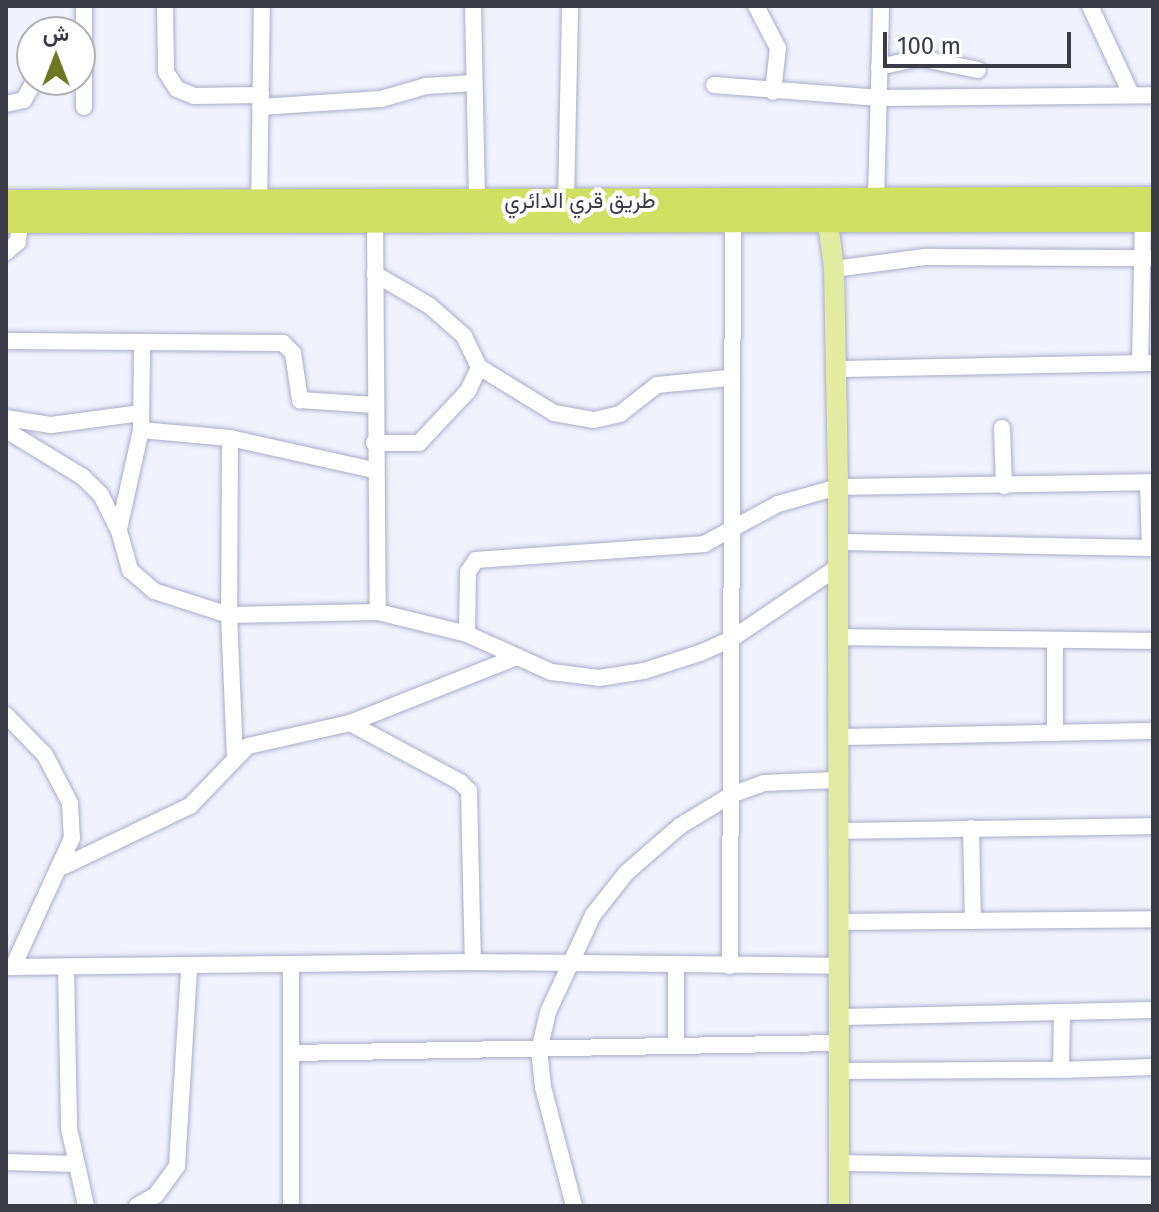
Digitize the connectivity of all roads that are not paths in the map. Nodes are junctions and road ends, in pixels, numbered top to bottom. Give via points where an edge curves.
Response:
1 (84, 6) edge
2 (165, 6) edge
3 (262, 6) edge
4 (473, 6) edge
5 (570, 6) edge
6 (756, 6) edge
7 (881, 6) edge
8 (1090, 6) edge
9 (879, 67) junction
10 (978, 70) dead end
11 (474, 83) junction
12 (714, 85) dead end
13 (773, 92) junction
14 (1131, 94) junction
15 (1153, 95) edge
16 (26, 96) edge
17 (879, 98) junction
18 (260, 101) junction
19 (6, 104) edge
20 (84, 107) dead end
21 (477, 201) junction
22 (566, 201) junction
23 (876, 201) junction
24 (259, 211) junction
25 (827, 212) junction
26 (1150, 213) edge
27 (11, 215) edge
28 (375, 220) junction
29 (733, 221) junction
30 (6, 252) edge
31 (1148, 258) edge
32 (834, 269) junction
33 (375, 274) junction
34 (6, 341) edge
35 (142, 342) junction
36 (1146, 363) edge
37 (479, 367) junction
38 (835, 369) junction
39 (729, 378) junction
40 (375, 405) junction
41 (6, 418) edge
42 (141, 421) junction
43 (1002, 428) dead end
44 (6, 430) edge
45 (230, 438) junction
46 (374, 443) junction
47 (373, 470) junction
48 (1150, 482) edge
49 (1004, 486) junction
50 (838, 487) junction
51 (735, 523) junction
52 (119, 531) junction
53 (838, 542) junction
54 (1152, 548) edge
55 (838, 567) junction
56 (378, 612) junction
57 (229, 615) junction
58 (467, 634) junction
59 (838, 637) junction
60 (733, 638) junction
61 (1153, 641) edge
62 (1055, 643) junction
63 (517, 657) junction
64 (6, 715) edge
65 (350, 723) junction
66 (1153, 731) edge
67 (1055, 733) junction
68 (838, 737) junction
69 (235, 756) junction
70 (837, 780) junction
71 (731, 795) junction
72 (1153, 826) edge
73 (971, 828) junction
74 (838, 831) junction
75 (64, 866) junction
76 (1153, 919) edge
77 (973, 921) junction
78 (838, 922) junction
79 (473, 962) junction
80 (573, 966) junction
81 (676, 966) junction
82 (730, 966) junction
83 (839, 966) junction
84 (10, 967) edge
85 (66, 967) junction
86 (189, 967) junction
87 (291, 967) junction
88 (1153, 1010) edge
89 (1062, 1015) junction
90 (839, 1017) junction
91 (839, 1043) junction
92 (676, 1046) junction
93 (539, 1051) junction
94 (291, 1053) junction
95 (1153, 1067) edge
96 (1061, 1070) junction
97 (839, 1071) junction
98 (6, 1162) edge
99 (839, 1163) junction
100 (75, 1164) junction
101 (1153, 1168) edge
102 (86, 1206) edge
103 (137, 1206) edge
104 (291, 1206) edge
105 (574, 1206) edge
106 (839, 1206) edge

1 - 20 street
2 - 18 street via 166,72 177,89 194,96
3 - 18 street
4 - 11 street
5 - 22 street
6 - 13 street via 778,48
7 - 9 street
8 - 14 street
9 - 10 street via 919,58
9 - 17 street
11 - 18 street via 434,84 370,100
11 - 21 street
12 - 13 street
13 - 17 street
14 - 15 street
14 - 17 street
16 - 19 street
17 - 23 street
18 - 24 street
21 - 22 highway, طريق قري الدائري
21 - 24 highway, طريق قري الدائري
22 - 25 highway, طريق قري الدائري
23 - 25 highway, طريق قري الدائري
23 - 26 highway, طريق قري الدائري
24 - 27 highway, طريق قري الدائري
24 - 28 highway, طريق قري الدائري
25 - 26 highway, طريق قري الدائري
25 - 29 highway, طريق قري الدائري
25 - 32 main road
26 - 31 street
27 - 30 street via 18,242
28 - 29 highway, طريق قري الدائري
28 - 33 street
29 - 39 street
31 - 32 street via 925,257
31 - 36 street
32 - 38 main road
33 - 37 street via 430,306 464,336
33 - 40 street
34 - 35 street
35 - 40 street via 283,343 293,353 300,400
35 - 42 street
36 - 38 street
37 - 39 street via 554,413 594,420 620,414 657,385
37 - 46 street via 468,391 419,443
38 - 50 main road
39 - 51 street
40 - 46 street
41 - 42 street via 51,425
42 - 45 street
42 - 52 street
43 - 49 street
44 - 52 street via 83,477 101,495
45 - 47 street
45 - 57 street
46 - 47 street
47 - 56 street
48 - 49 street
48 - 54 street
49 - 50 street
50 - 51 street
50 - 53 main road
51 - 58 street via 704,544 670,549 476,560 468,572
51 - 60 street
52 - 57 street via 130,570 154,591
53 - 54 street
53 - 55 main road
55 - 59 main road
55 - 60 street
56 - 57 street
56 - 58 street
57 - 69 street
58 - 63 street
59 - 62 street
59 - 68 main road
60 - 63 street via 644,671 599,678 551,672
60 - 71 street
61 - 62 street
62 - 67 street
63 - 65 street
64 - 75 street via 45,755 70,803 72,838
65 - 69 street via 248,746
65 - 79 street via 469,791
66 - 67 street
67 - 68 street
68 - 70 main road
69 - 75 street via 190,806
70 - 71 street via 764,783
70 - 74 main road
71 - 80 street via 680,826 626,873 593,915
71 - 82 street
72 - 73 street
73 - 74 street
73 - 77 street
74 - 78 main road
75 - 84 street
76 - 77 street
77 - 78 street
78 - 83 main road
79 - 80 street
79 - 87 street
80 - 81 street
80 - 93 street via 548,1012
81 - 82 street
81 - 92 street
82 - 83 street
83 - 90 main road
84 - 85 street
85 - 86 street
85 - 100 street via 69,1128
86 - 87 street
86 - 103 street via 177,1166 156,1195
87 - 94 street
88 - 89 street
89 - 90 street
89 - 96 street
90 - 91 main road
91 - 92 street
91 - 97 main road
92 - 93 street
93 - 94 street
93 - 105 street via 543,1087
94 - 104 street
95 - 96 street
96 - 97 street
97 - 99 main road
98 - 100 street
99 - 101 street
99 - 106 main road
100 - 102 street

